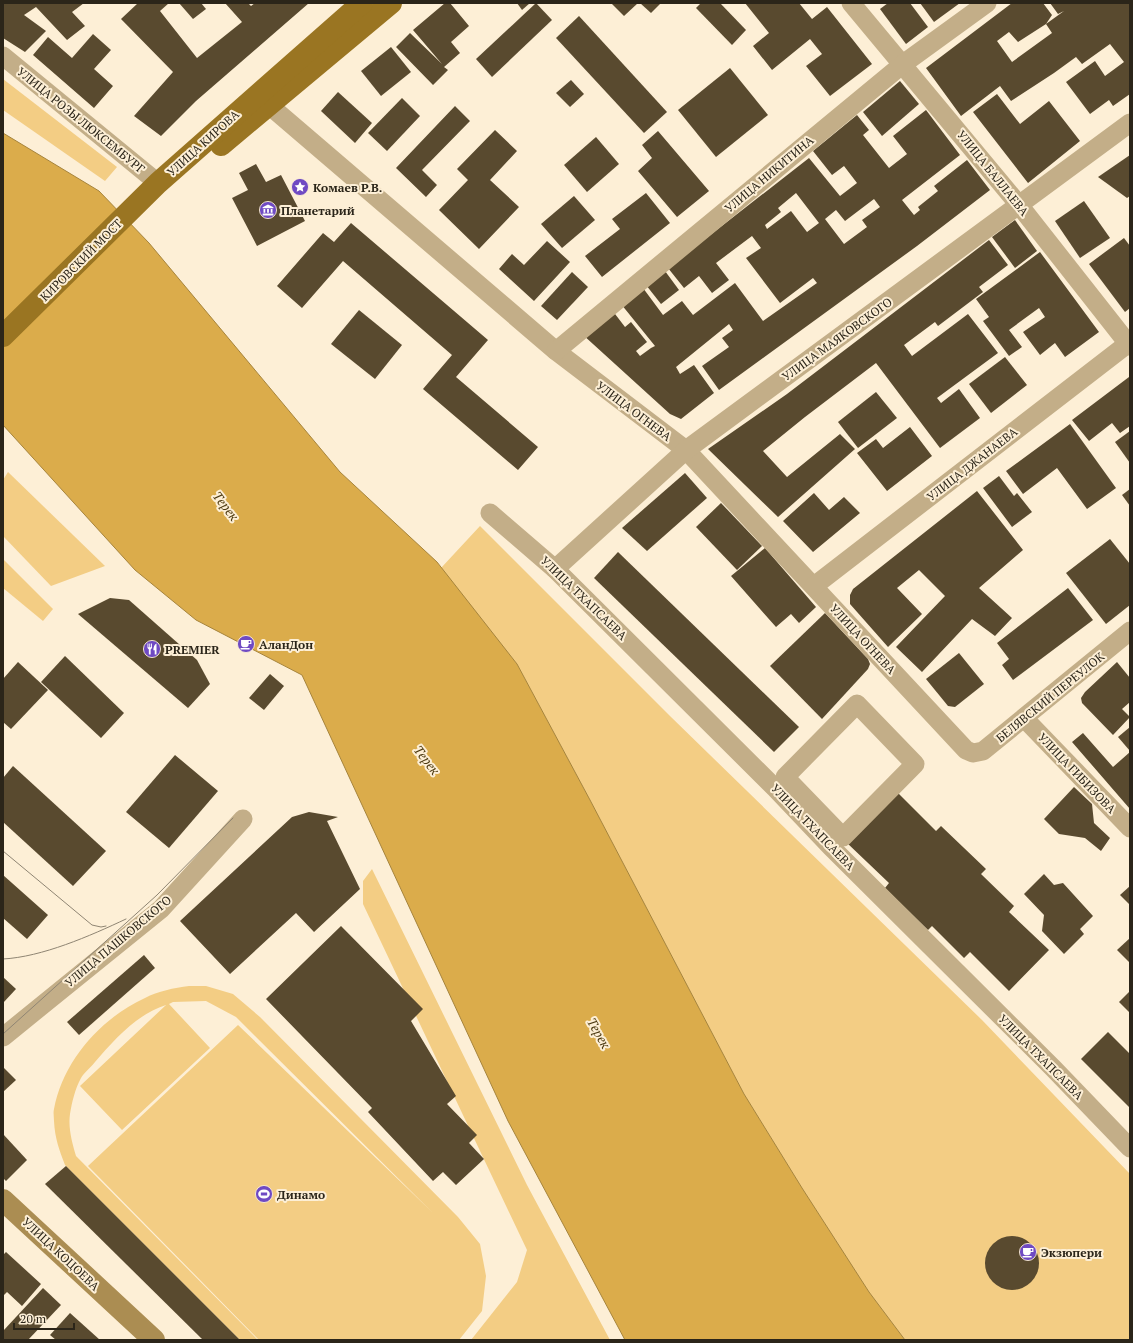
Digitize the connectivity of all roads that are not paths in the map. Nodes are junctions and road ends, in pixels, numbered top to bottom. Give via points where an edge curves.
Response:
1 (362, 3) edge
2 (391, 3) edge
3 (851, 3) edge
4 (987, 3) edge
5 (3, 56) edge
6 (903, 64) junction
7 (270, 106) junction
8 (1130, 123) edge
9 (154, 188) junction
10 (1019, 205) junction
11 (3, 336) edge
12 (1129, 344) edge
13 (556, 351) junction
14 (686, 450) junction
15 (490, 513) dead end
16 (555, 569) junction
17 (814, 586) junction
18 (1130, 631) edge
19 (1024, 718) junction
20 (966, 750) joint
21 (784, 777) joint
22 (243, 820) dead end
23 (1130, 828) edge
24 (3, 1037) edge
25 (1130, 1148) edge
26 (3, 1200) edge
27 (154, 1340) edge

1 - 9 main road, УЛИЦА КИРОВА
2 - 7 main road, УЛИЦА КИРОВА
3 - 6 street, УЛИЦА БАЛЛАЕВА
4 - 6 street, УЛИЦА НИКИТИНА
5 - 9 street, УЛИЦА РОЗЫ ЛЮКСЕМБУРГ
6 - 10 street, УЛИЦА БАЛЛАЕВА
6 - 13 street, УЛИЦА НИКИТИНА
7 - 9 main road, УЛИЦА КИРОВА via 224,144
7 - 13 street, УЛИЦА ОГНЕВА
8 - 10 street, УЛИЦА МАЯКОВСКОГО
9 - 11 main road, КИРОВСКИЙ МОСТ
10 - 12 street, УЛИЦА БАЛЛАЕВА
10 - 14 street, УЛИЦА МАЯКОВСКОГО
12 - 17 street, УЛИЦА ДЖАНАЕВА
13 - 14 street, УЛИЦА ОГНЕВА
14 - 16 street, УЛИЦА МАЯКОВСКОГО
14 - 17 street, УЛИЦА ОГНЕВА
15 - 16 street, УЛИЦА ТХАПСАЕВА
16 - 25 street, УЛИЦА ТХАПСАЕВА
17 - 20 street, УЛИЦА ОГНЕВА
18 - 19 street, БЕЛЯВСКИЙ ПЕРЕУЛОК
19 - 20 street, БЕЛЯВСКИЙ ПЕРЕУЛОК via 983,751 973,753
19 - 23 street, УЛИЦА ГИБИЗОВА
21 - 21 street via 843,837 915,764 857,704
22 - 24 street, УЛИЦА ПАШКОВСКОГО via 161,908
26 - 27 street, УЛИЦА КОЦОЕВА

